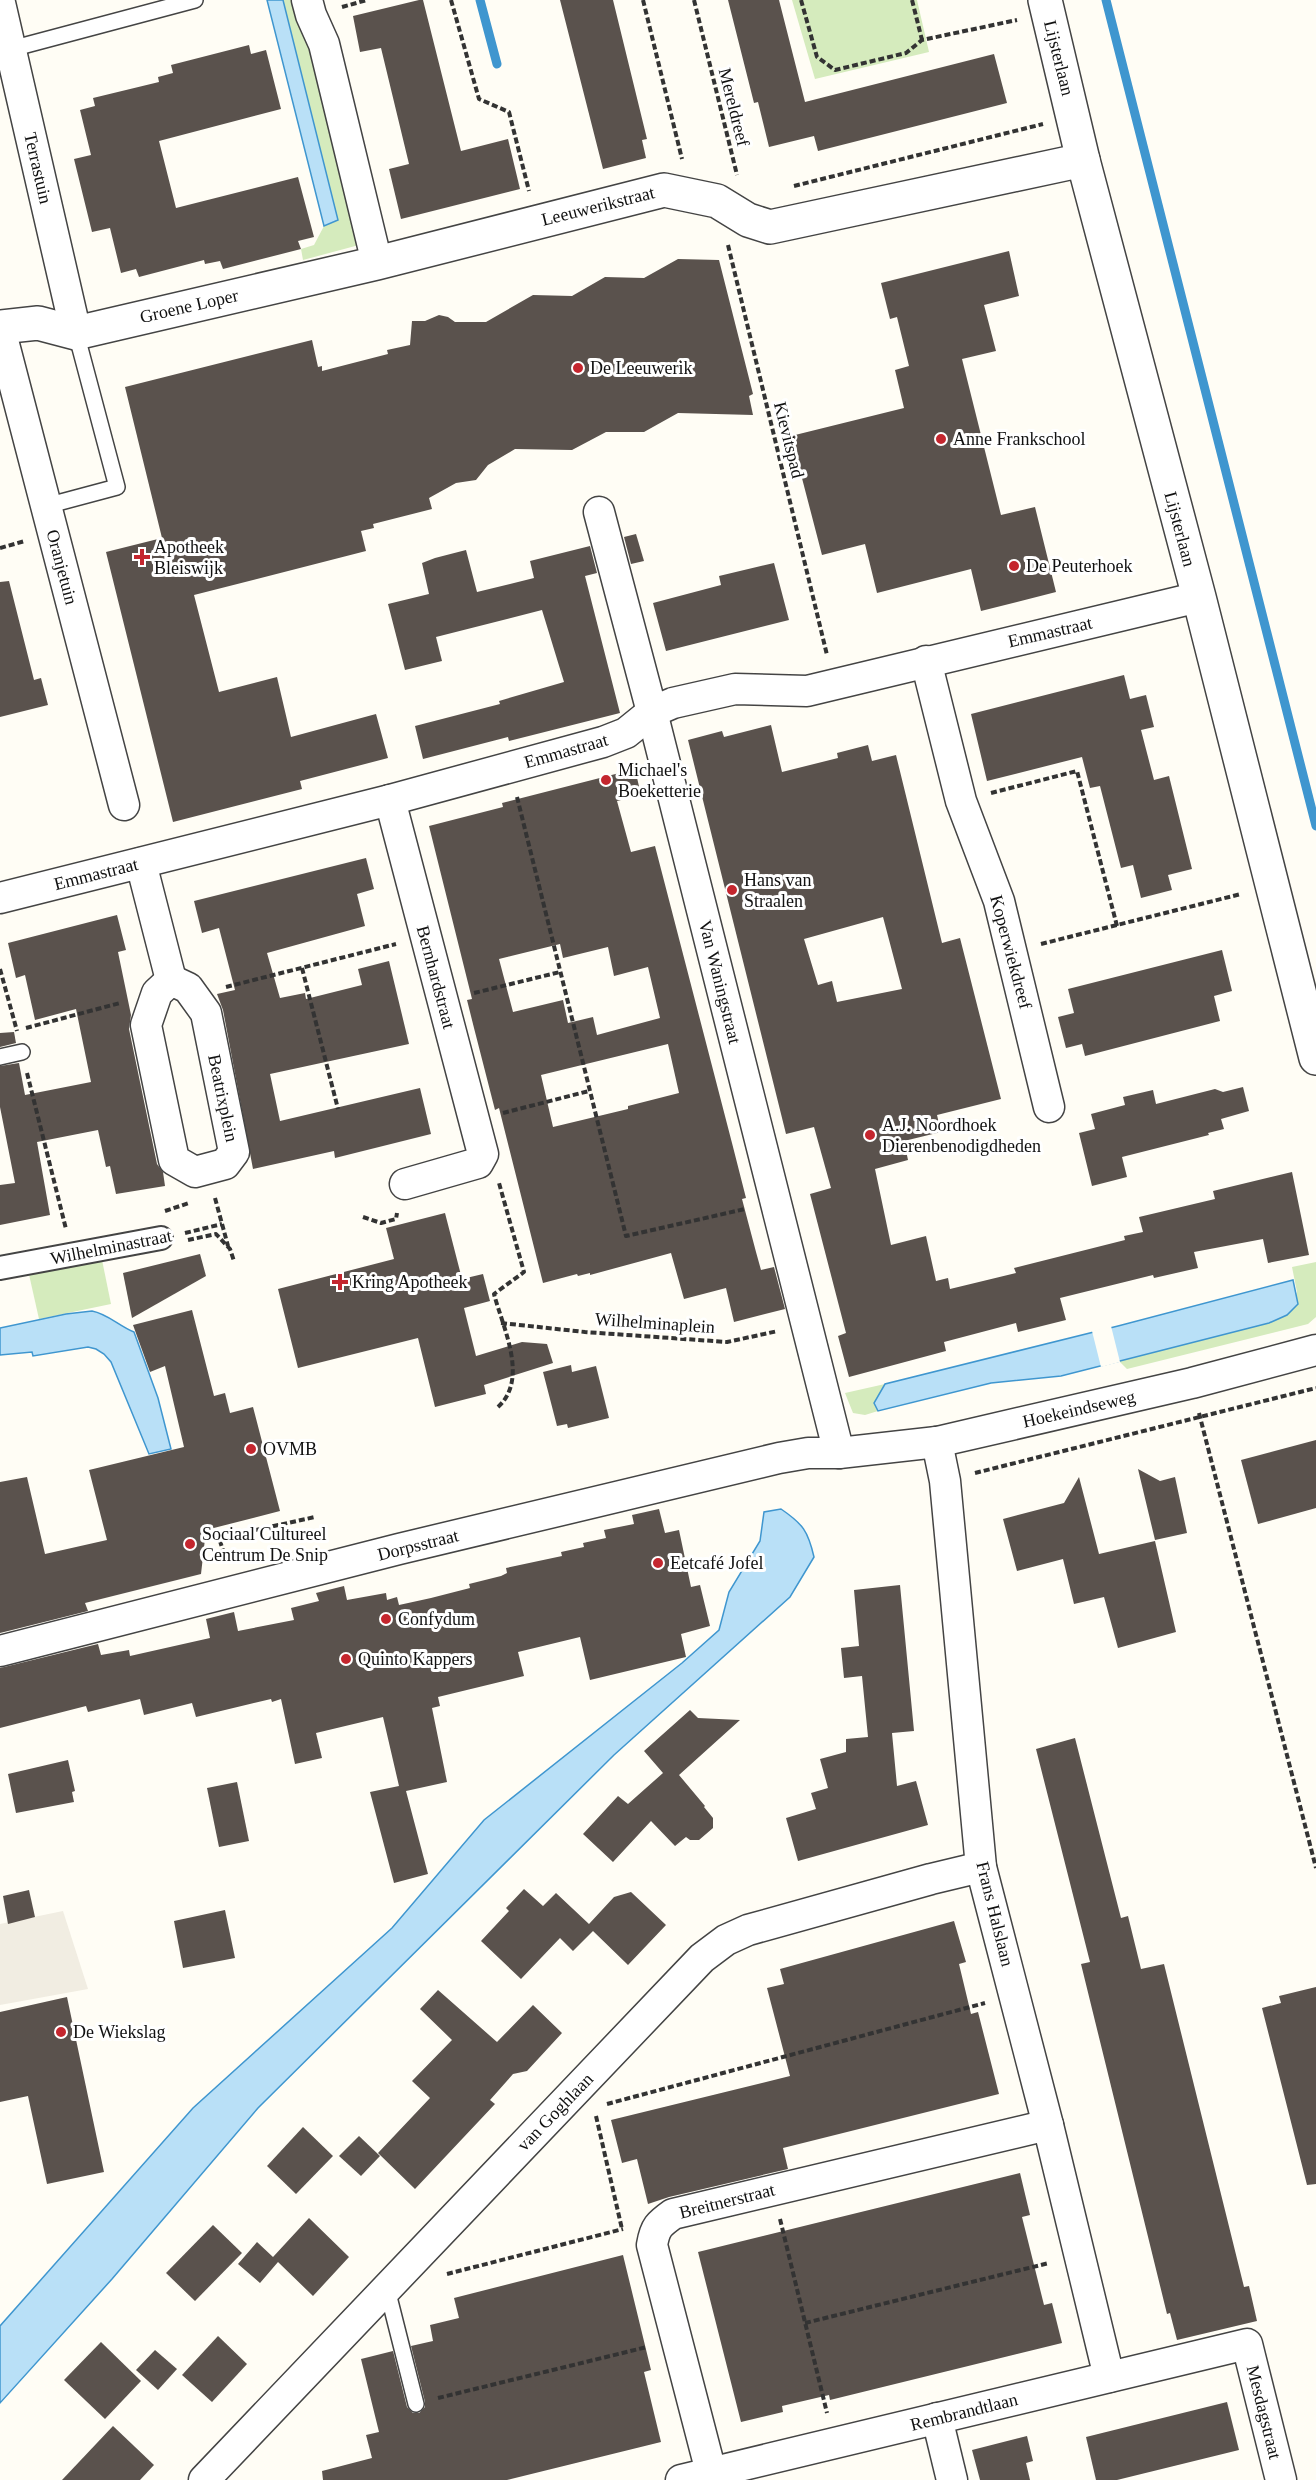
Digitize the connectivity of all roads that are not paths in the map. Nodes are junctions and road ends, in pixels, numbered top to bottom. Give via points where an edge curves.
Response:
1 (195, 0) edge
2 (307, 0) edge
3 (1046, 7) edge
4 (4, 24) edge
5 (1083, 160) junction
6 (377, 262) junction
7 (0, 328) edge
8 (76, 333) junction
9 (46, 506) junction
10 (599, 512) dead end
11 (1199, 597) junction
12 (926, 661) junction
13 (652, 712) junction
14 (390, 800) junction
15 (124, 805) dead end
16 (141, 863) junction
17 (0, 898) edge
18 (174, 990) junction
19 (22, 1052) road end
20 (0, 1057) edge
21 (1316, 1058) edge
22 (1049, 1107) dead end
23 (405, 1184) dead end
24 (161, 1238) road end
25 (0, 1268) edge
26 (1316, 1350) edge
27 (937, 1442) junction
28 (839, 1453) junction
29 (0, 1651) edge
30 (981, 1867) junction
31 (1048, 2125) junction
32 (387, 2289) junction
33 (1247, 2344) joint
34 (1109, 2377) junction
35 (416, 2404) road end
36 (937, 2418) junction
37 (767, 2470) edge
38 (711, 2472) junction
39 (204, 2480) edge
40 (681, 2480) edge
41 (952, 2480) edge
42 (1281, 2480) edge

1 - 4 lane
2 - 6 street via 324,44
3 - 5 street, Lijsterlaan
4 - 8 street, Terrastuin
5 - 6 street, Leeuwerikstraat via 770,227 704,198 664,190
5 - 11 street, Lijsterlaan
6 - 8 street, Groene Loper
7 - 8 street, Groene Loper via 38,323
7 - 9 street, Oranjetuin
8 - 9 lane via 117,487
9 - 15 street, Oranjetuin
10 - 13 street, Van Waningstraat
11 - 12 street, Emmastraat
11 - 21 street, Lijsterlaan
12 - 13 street, Emmastraat via 807,691 735,689 673,703
12 - 22 street, Koperwiekdreef via 961,801 999,901
13 - 14 street, Emmastraat via 626,733 603,742
13 - 28 street, Van Waningstraat
14 - 16 street, Emmastraat
14 - 23 street, Bernhardstraat via 483,1154 478,1163
16 - 17 street, Emmastraat
16 - 18 street, Beatrixplein
18 - 18 street, Beatrixplein via 146,1025 174,1160 195,1172 225,1164 234,1152 206,1013
19 - 20 lane
24 - 25 street, Wilhelminastraat
26 - 27 street, Hoekeindseweg
27 - 28 street, Hoekeindseweg
27 - 30 street, Frans Halslaan via 945,1481
28 - 29 street, Dorpsstraat via 779,1458 399,1549
30 - 31 street, Frans Halslaan
30 - 32 street, van Goghlaan via 760,1927 726,1940 702,1958
31 - 34 street, Frans Halslaan
31 - 38 street, Breitnerstraat via 674,2214 654,2231 652,2245
32 - 35 lane
32 - 39 street, van Goghlaan
33 - 34 street, Rembrandtlaan
33 - 42 street, Mesdagstraat
34 - 36 street, Rembrandtlaan
36 - 37 street, Rembrandtlaan via 834,2443
36 - 41 street
37 - 38 street, Rembrandtlaan
38 - 40 street, Rembrandtlaan

